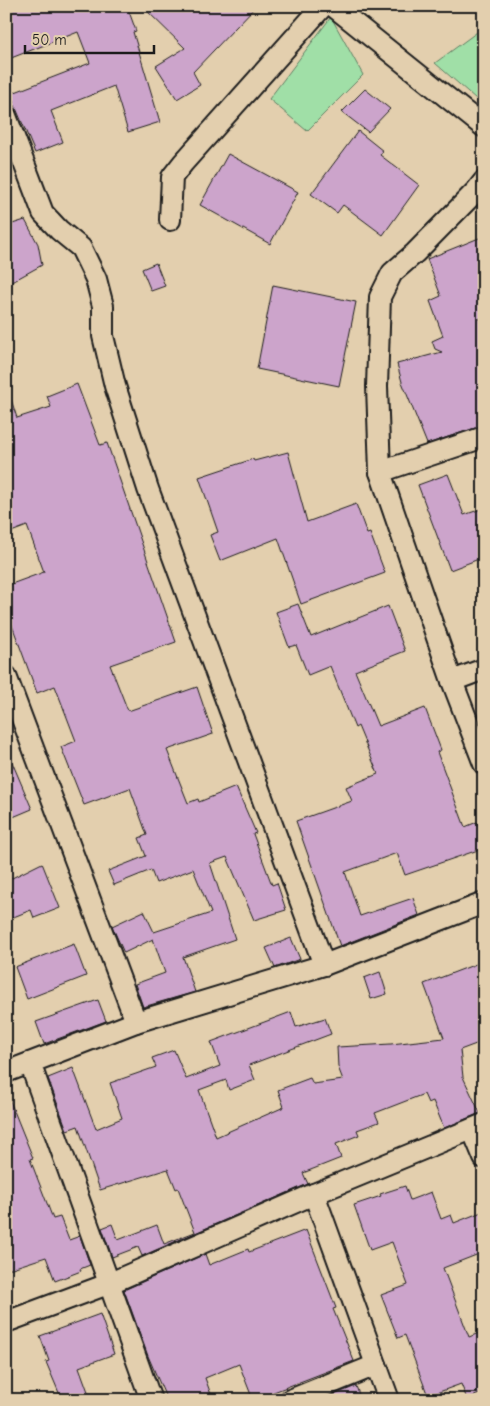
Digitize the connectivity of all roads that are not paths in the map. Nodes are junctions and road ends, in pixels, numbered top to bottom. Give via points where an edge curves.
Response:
1 (323, 6) edge
2 (333, 6) edge
3 (6, 116) edge
4 (484, 127) edge
5 (484, 181) edge
6 (170, 220) dead end
7 (484, 437) edge
8 (380, 472) junction
9 (484, 669) edge
10 (6, 676) edge
11 (452, 681) junction
12 (484, 764) edge
13 (484, 903) edge
14 (324, 965) junction
15 (136, 1022) junction
16 (30, 1063) junction
17 (6, 1072) edge
18 (478, 1126) edge
19 (484, 1158) edge
20 (314, 1194) junction
21 (108, 1284) junction
22 (6, 1322) edge
23 (376, 1364) junction
24 (151, 1400) edge
25 (290, 1400) edge
26 (389, 1400) edge

1 - 6 street via 172,177
2 - 4 street
3 - 14 street via 44,213 81,248 96,279 103,306 103,336 115,386 148,489
5 - 8 street via 392,273 380,297 377,386
7 - 8 street
8 - 11 street
9 - 11 street
10 - 15 street
11 - 12 street
13 - 14 street
14 - 15 street
15 - 16 street
16 - 17 street
16 - 21 street
18 - 19 street
18 - 20 street
20 - 21 street
20 - 23 street
21 - 22 street
21 - 24 street
23 - 25 street
23 - 26 street

